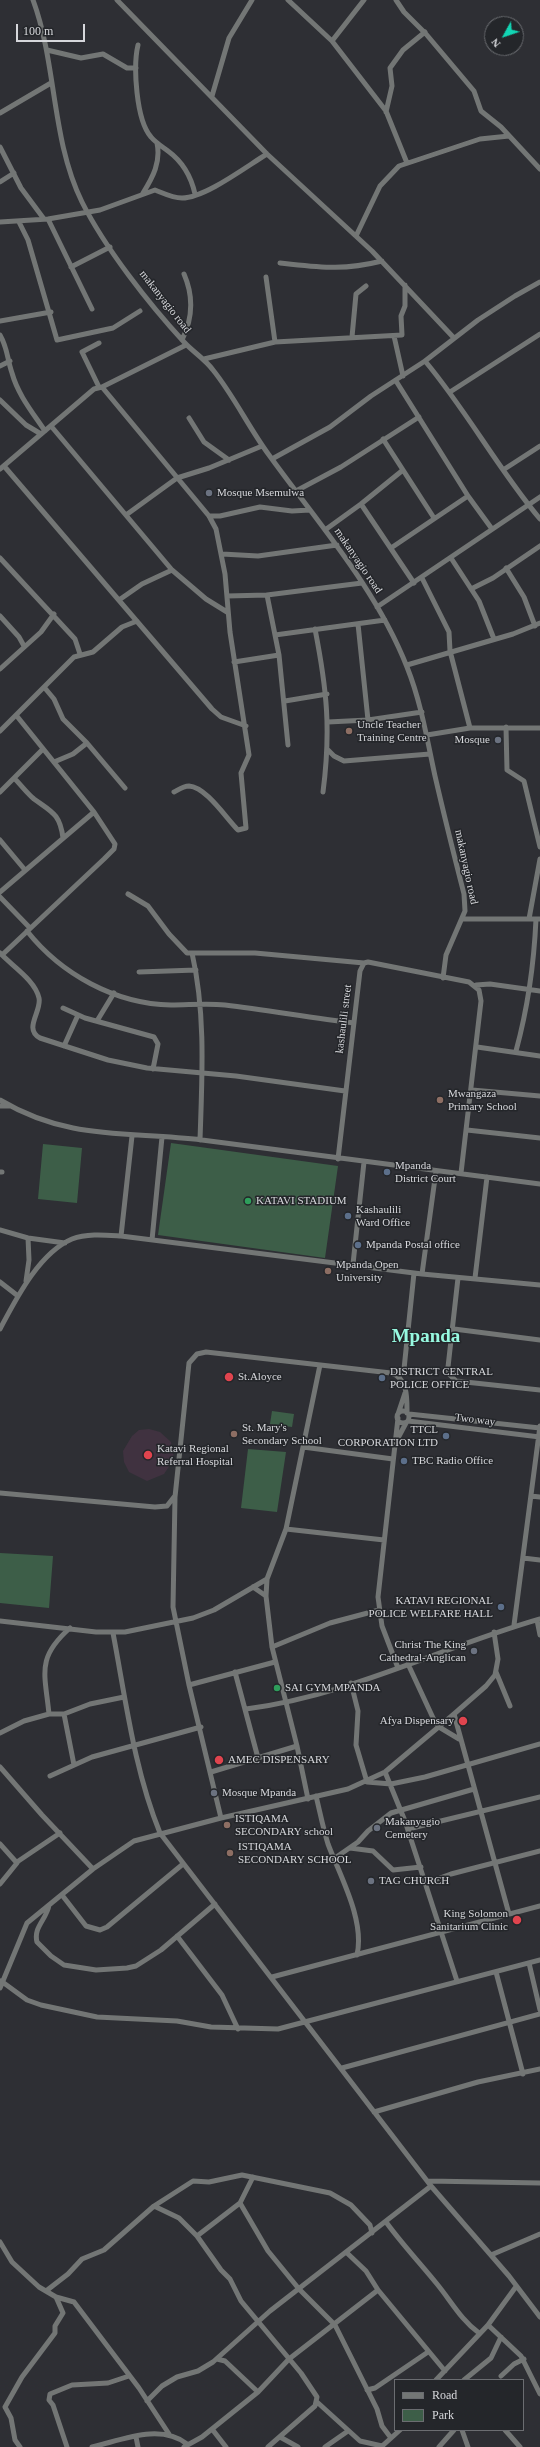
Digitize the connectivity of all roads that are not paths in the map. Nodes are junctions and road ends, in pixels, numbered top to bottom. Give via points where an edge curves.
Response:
1 (33, 0) edge
2 (117, 0) edge
3 (252, 0) edge
4 (288, 0) edge
5 (364, 0) edge
6 (396, 0) edge
7 (424, 32) junction
8 (332, 41) junction
9 (138, 45) dead end
10 (47, 50) junction
11 (136, 68) junction
12 (51, 83) junction
13 (212, 96) junction
14 (386, 112) junction
15 (0, 113) edge
16 (509, 136) junction
17 (158, 143) junction
18 (0, 147) edge
19 (267, 154) junction
20 (407, 163) junction
21 (540, 169) edge
22 (14, 173) junction
23 (0, 182) edge
24 (143, 193) junction
25 (195, 194) junction
26 (88, 212) junction
27 (46, 219) junction
28 (0, 222) edge
29 (19, 222) junction
30 (356, 236) junction
31 (110, 247) junction
32 (382, 261) junction
33 (280, 262) dead end
34 (71, 267) junction
35 (184, 274) dead end
36 (266, 277) dead end
37 (540, 282) edge
38 (405, 285) junction
39 (366, 286) dead end
40 (92, 309) dead end
41 (140, 311) dead end
42 (51, 312) junction
43 (0, 321) edge
44 (540, 334) edge
45 (0, 335) edge
46 (394, 336) junction
47 (352, 337) junction
48 (454, 338) junction
49 (182, 340) junction
50 (275, 342) junction
51 (99, 343) dead end
52 (186, 345) junction
53 (204, 359) junction
54 (425, 360) junction
55 (10, 361) junction
56 (0, 366) edge
57 (403, 376) junction
58 (396, 381) junction
59 (100, 387) junction
60 (450, 392) junction
61 (0, 400) edge
62 (419, 417) junction
63 (189, 418) dead end
64 (51, 426) junction
65 (43, 433) junction
66 (383, 439) junction
67 (262, 446) junction
68 (540, 446) edge
69 (272, 459) junction
70 (229, 460) junction
71 (2, 468) edge
72 (403, 470) junction
73 (503, 470) junction
74 (177, 478) junction
75 (296, 491) junction
76 (468, 496) junction
77 (540, 497) edge
78 (361, 504) junction
79 (528, 505) junction
80 (310, 510) junction
81 (126, 515) junction
82 (208, 516) junction
83 (434, 518) junction
84 (540, 519) edge
85 (492, 529) junction
86 (325, 530) junction
87 (337, 545) junction
88 (540, 547) edge
89 (391, 548) junction
90 (222, 554) junction
91 (0, 558) edge
92 (451, 558) junction
93 (506, 568) junction
94 (172, 570) junction
95 (422, 578) junction
96 (362, 583) junction
97 (414, 583) junction
98 (471, 588) junction
99 (267, 594) junction
100 (227, 596) junction
101 (119, 600) junction
102 (377, 607) junction
103 (227, 612) junction
104 (54, 614) junction
105 (0, 616) edge
106 (385, 620) junction
107 (137, 621) junction
108 (358, 624) junction
109 (537, 625) edge
110 (315, 629) junction
111 (275, 636) junction
112 (494, 639) junction
113 (24, 646) junction
114 (450, 651) junction
115 (80, 654) junction
116 (279, 655) junction
117 (234, 662) junction
118 (406, 665) junction
119 (0, 669) edge
120 (44, 687) junction
121 (326, 694) junction
122 (285, 701) junction
123 (422, 712) junction
124 (16, 715) junction
125 (368, 720) junction
126 (328, 722) junction
127 (246, 726) junction
128 (506, 727) junction
129 (470, 728) junction
130 (540, 728) edge
131 (0, 731) edge
132 (427, 735) junction
133 (87, 743) junction
134 (288, 745) dead end
135 (43, 749) junction
136 (328, 750) junction
137 (430, 754) junction
138 (54, 762) junction
139 (14, 778) junction
140 (125, 788) dead end
141 (0, 792) edge
142 (174, 792) dead end
143 (323, 792) dead end
144 (94, 812) junction
145 (63, 838) junction
146 (0, 840) edge
147 (540, 847) edge
148 (540, 858) edge
149 (25, 870) junction
150 (0, 892) edge
151 (128, 894) dead end
152 (0, 897) edge
153 (463, 919) junction
154 (529, 919) junction
155 (538, 919) edge
156 (28, 930) junction
157 (192, 953) junction
158 (1, 954) edge
159 (364, 963) junction
160 (196, 970) junction
161 (139, 972) dead end
162 (443, 978) junction
163 (476, 985) junction
164 (530, 989) junction
165 (540, 991) edge
166 (114, 993) junction
167 (200, 1004) junction
168 (62, 1008) dead end
169 (78, 1015) junction
170 (98, 1021) junction
171 (354, 1023) junction
172 (64, 1046) junction
173 (477, 1047) junction
174 (516, 1051) junction
175 (540, 1056) edge
176 (153, 1069) junction
177 (202, 1074) junction
178 (345, 1090) junction
179 (472, 1090) junction
180 (540, 1096) edge
181 (0, 1100) edge
182 (0, 1106) edge
183 (10, 1106) junction
184 (467, 1130) junction
185 (132, 1136) junction
186 (162, 1137) junction
187 (540, 1138) edge
188 (200, 1140) junction
189 (338, 1159) junction
190 (364, 1162) junction
191 (436, 1171) junction
192 (461, 1173) junction
193 (486, 1177) junction
194 (540, 1184) edge
195 (0, 1230) edge
196 (121, 1236) junction
197 (28, 1238) junction
198 (152, 1240) junction
199 (65, 1243) junction
200 (353, 1264) junction
201 (414, 1273) junction
202 (422, 1274) junction
203 (458, 1278) junction
204 (475, 1278) junction
205 (0, 1282) edge
206 (26, 1284) junction
207 (540, 1285) edge
208 (18, 1296) junction
209 (0, 1329) edge
210 (454, 1329) junction
211 (540, 1340) edge
212 (320, 1365) junction
213 (399, 1376) junction
214 (406, 1390) junction
215 (540, 1390) edge
216 (407, 1404) junction
217 (408, 1413) junction
218 (422, 1414) junction
219 (398, 1417) junction
220 (407, 1422) junction
221 (540, 1427) edge
222 (539, 1437) edge
223 (397, 1440) junction
224 (303, 1447) junction
225 (394, 1459) junction
226 (0, 1493) edge
227 (175, 1496) junction
228 (531, 1496) junction
229 (540, 1497) edge
230 (163, 1507) junction
231 (174, 1514) junction
232 (286, 1529) junction
233 (384, 1540) junction
234 (523, 1558) junction
235 (540, 1560) edge
236 (267, 1579) junction
237 (253, 1587) junction
238 (266, 1596) junction
239 (379, 1610) junction
240 (538, 1619) edge
241 (0, 1621) edge
242 (176, 1623) junction
243 (514, 1625) junction
244 (70, 1628) junction
245 (494, 1632) junction
246 (113, 1633) junction
247 (540, 1635) edge
248 (272, 1647) junction
249 (275, 1662) junction
250 (408, 1664) junction
251 (398, 1668) junction
252 (496, 1671) junction
253 (235, 1672) junction
254 (351, 1683) junction
255 (189, 1685) junction
256 (124, 1697) junction
257 (286, 1703) junction
258 (510, 1706) dead end
259 (246, 1709) junction
260 (49, 1714) junction
261 (64, 1714) junction
262 (454, 1714) junction
263 (200, 1727) junction
264 (438, 1727) junction
265 (0, 1733) edge
266 (459, 1739) junction
267 (540, 1744) edge
268 (134, 1746) junction
269 (297, 1746) junction
270 (258, 1758) junction
271 (468, 1764) junction
272 (74, 1765) junction
273 (1, 1770) edge
274 (211, 1772) junction
275 (385, 1772) junction
276 (50, 1776) dead end
277 (367, 1782) junction
278 (391, 1784) junction
279 (474, 1789) junction
280 (316, 1796) junction
281 (540, 1797) edge
282 (308, 1799) junction
283 (401, 1808) junction
284 (481, 1812) junction
285 (221, 1818) junction
286 (408, 1829) junction
287 (60, 1833) junction
288 (160, 1833) junction
289 (0, 1844) edge
290 (350, 1848) junction
291 (540, 1851) edge
292 (335, 1858) junction
293 (17, 1862) junction
294 (494, 1863) junction
295 (183, 1864) junction
296 (421, 1867) junction
297 (93, 1869) junction
298 (426, 1883) junction
299 (0, 1884) edge
300 (62, 1895) junction
301 (215, 1904) junction
302 (49, 1905) junction
303 (540, 1906) edge
304 (508, 1914) junction
305 (441, 1932) junction
306 (176, 1936) junction
307 (357, 1955) junction
308 (540, 1960) edge
309 (529, 1963) junction
310 (496, 1972) junction
311 (272, 1977) junction
312 (1, 1981) edge
313 (457, 1981) junction
314 (0, 1988) edge
315 (540, 2010) edge
316 (540, 2014) edge
317 (511, 2022) junction
318 (306, 2023) junction
319 (238, 2029) junction
320 (342, 2068) junction
321 (540, 2069) edge
322 (523, 2074) junction
323 (374, 2112) junction
324 (253, 2177) junction
325 (540, 2183) edge
326 (430, 2184) junction
327 (240, 2203) junction
328 (154, 2206) junction
329 (386, 2222) junction
330 (372, 2233) junction
331 (540, 2234) edge
332 (197, 2236) junction
333 (0, 2242) edge
334 (346, 2252) junction
335 (491, 2255) junction
336 (515, 2288) dead end
337 (299, 2289) junction
338 (378, 2290) junction
339 (46, 2291) junction
340 (56, 2297) junction
341 (540, 2317) edge
342 (260, 2322) junction
343 (335, 2325) junction
344 (488, 2325) junction
345 (479, 2333) junction
346 (501, 2337) junction
347 (428, 2352) junction
348 (216, 2359) junction
349 (289, 2359) junction
350 (524, 2359) junction
351 (445, 2371) junction
352 (129, 2376) junction
353 (501, 2376) dead end
354 (437, 2379) edge
355 (465, 2379) edge
356 (367, 2390) junction
357 (258, 2392) junction
358 (540, 2394) edge
359 (147, 2401) junction
360 (317, 2402) junction
361 (212, 2429) junction
362 (289, 2429) junction
363 (348, 2431) junction
364 (399, 2431) edge
365 (453, 2431) edge
366 (462, 2431) edge
367 (505, 2431) edge
368 (169, 2434) junction
369 (136, 2437) junction
370 (280, 2437) junction
371 (391, 2438) junction
372 (288, 2440) junction
373 (185, 2446) edge
374 (382, 2446) edge
375 (20, 2447) edge
376 (67, 2447) edge
377 (92, 2447) edge
378 (138, 2447) edge
379 (226, 2447) edge
380 (268, 2447) edge
381 (298, 2447) edge
382 (325, 2447) edge
383 (439, 2447) edge
384 (468, 2447) edge
385 (520, 2447) edge

1 - 10 street, makanyagio road
2 - 13 street
3 - 13 street via 229,38
4 - 8 street
5 - 8 street
6 - 7 street
7 - 14 street via 403,50 390,68 392,86
7 - 16 street via 476,94 481,111
8 - 14 street
9 - 11 street
10 - 11 street via 81,58 103,54 127,68
10 - 12 street, makanyagio road
11 - 17 street via 137,93 142,117 150,136
12 - 15 street
12 - 26 street, makanyagio road via 65,154
13 - 19 street
14 - 20 street
16 - 20 street via 480,140
16 - 21 street
17 - 24 street via 159,159 152,179
17 - 25 street via 182,163
18 - 22 street
19 - 25 street via 220,183
19 - 30 street
20 - 30 street via 394,171 380,186
22 - 23 street
22 - 27 street via 27,198
24 - 25 street via 155,190 175,197
24 - 26 street via 114,206
26 - 27 street
26 - 31 street, makanyagio road
27 - 29 street
27 - 34 street
28 - 29 street
29 - 42 street via 28,240
30 - 32 street
31 - 34 street
31 - 49 street, makanyagio road
32 - 33 street via 352,268 322,268
32 - 38 street
34 - 40 street
35 - 49 street via 192,311
36 - 50 street
37 - 48 street
38 - 46 street via 405,306 401,316 403,333
38 - 48 street
39 - 47 street via 360,289 355,297
41 - 42 street via 113,328 61,340 56,338
42 - 43 street
44 - 60 street
45 - 55 street via 7,347
46 - 47 street
46 - 57 street
47 - 50 street
48 - 54 street
49 - 52 street, makanyagio road
50 - 53 street
51 - 59 street via 82,352
52 - 53 street, makanyagio road
52 - 59 street
53 - 67 street, makanyagio road
54 - 57 street
54 - 60 street
55 - 56 street
55 - 65 street via 16,384
57 - 58 street
58 - 62 street
58 - 69 street via 330,427
59 - 64 street
59 - 74 street
60 - 73 street
61 - 65 street via 26,425
62 - 66 street
62 - 76 street
63 - 70 street via 204,442
64 - 65 street
64 - 81 street
65 - 71 street
66 - 72 street
66 - 75 street via 341,468
67 - 69 street, makanyagio road
67 - 70 street
68 - 73 street
69 - 75 street, makanyagio road
70 - 74 street
71 - 101 street
72 - 78 street
72 - 83 street
73 - 79 street
74 - 81 street
74 - 82 street
75 - 80 street, makanyagio road
76 - 83 street
76 - 85 street
77 - 79 street
78 - 86 street
78 - 89 street
79 - 84 street
79 - 85 street
80 - 82 street via 292,511 260,507 220,516
80 - 86 street, makanyagio road
81 - 94 street
82 - 90 street via 216,529
83 - 89 street
85 - 92 street
86 - 87 street, makanyagio road
87 - 90 street via 258,556
87 - 96 street, makanyagio road
88 - 93 street
89 - 97 street
90 - 100 street
91 - 104 street
92 - 95 street
92 - 98 street
93 - 98 street
93 - 109 street
94 - 101 street via 142,584
94 - 103 street via 206,600
95 - 97 street
95 - 114 street via 445,620 449,632
96 - 99 street
96 - 102 street, makanyagio road
97 - 102 street
98 - 112 street via 484,611
99 - 100 street
99 - 111 street
100 - 103 street
101 - 107 street
102 - 106 street, makanyagio road
103 - 117 street
104 - 113 street via 41,632
104 - 115 street via 78,643
105 - 113 street via 20,637
106 - 108 street
106 - 118 street, makanyagio road
107 - 115 street via 122,626 93,652
107 - 127 street via 212,709 221,717
108 - 110 street
108 - 125 street
109 - 112 street
110 - 111 street
110 - 121 street
111 - 116 street
112 - 114 street
113 - 119 street
114 - 118 street
114 - 129 street
115 - 120 street via 69,661
116 - 117 street
116 - 122 street
117 - 127 street
118 - 123 street, makanyagio road
120 - 124 street
120 - 133 street via 54,699 63,719
121 - 122 street
121 - 126 street
122 - 134 street
123 - 125 street
123 - 132 street, makanyagio road
124 - 131 street
124 - 135 street
125 - 126 street
126 - 136 street
127 - 142 street via 249,755 240,773 246,826 244,830 238,830 218,806 197,788 189,786
128 - 129 street
128 - 130 street
128 - 147 street via 507,770 524,781
129 - 132 street
132 - 137 street, makanyagio road
133 - 138 street via 73,754
133 - 140 street
135 - 138 street
135 - 139 street
136 - 137 street via 344,761
136 - 143 street
137 - 153 street, makanyagio road via 464,894
138 - 144 street
139 - 141 street
139 - 145 street via 34,799 52,810 59,821
144 - 145 street
144 - 156 street via 113,839 114,849
145 - 149 street
146 - 149 street
148 - 154 street
149 - 150 street
151 - 157 street via 148,906 169,934 180,943 183,950
152 - 156 street
153 - 154 street
153 - 162 street, makanyagio road via 446,955
154 - 155 street
155 - 164 street
156 - 158 street
156 - 166 street via 42,950 65,968 90,984
157 - 159 street via 255,953
157 - 160 street
158 - 172 street via 38,995 39,1006 33,1026 35,1033 40,1038
159 - 162 street
159 - 171 street, kashaulili street via 360,971
160 - 161 street
160 - 167 street
162 - 163 street via 464,980
163 - 164 street via 490,984
163 - 173 street via 481,994
164 - 165 street
164 - 174 street
166 - 167 street via 153,1003
166 - 170 street
167 - 171 street
167 - 177 street
168 - 169 street
169 - 170 street
169 - 172 street
170 - 176 street via 154,1037 158,1044
171 - 178 street, kashaulili street
172 - 176 street via 108,1060
173 - 174 street
173 - 179 street
174 - 175 street
176 - 177 street
177 - 178 street
177 - 188 street
178 - 189 street, kashaulili street
179 - 180 street
179 - 184 street
181 - 183 street
182 - 183 street
183 - 185 street via 73,1129
184 - 187 street
184 - 192 street
185 - 186 street
185 - 196 street
186 - 188 street
186 - 198 street
188 - 189 street
189 - 190 street
190 - 191 street
190 - 200 street
191 - 192 street
191 - 202 street
192 - 193 street
193 - 194 street
193 - 204 street
195 - 197 street
196 - 198 street
196 - 199 street via 90,1236
197 - 199 street
197 - 206 street
198 - 200 street
199 - 206 street via 47,1258
200 - 201 street
201 - 202 street
201 - 213 street via 404,1369
202 - 203 street
203 - 204 street
203 - 210 street
204 - 207 street
205 - 208 street
206 - 208 street
208 - 209 street
210 - 211 street
210 - 215 street via 448,1367 449,1374 456,1381
212 - 213 street
212 - 224 street
212 - 227 street via 206,1352 197,1354 189,1363
213 - 214 street
214 - 216 street
214 - 219 street
216 - 217 street
216 - 218 street via 415,1412
217 - 218 street
217 - 219 street via 402,1411
217 - 220 street
218 - 221 street
219 - 220 street via 400,1422
219 - 223 street
220 - 222 street, Two way
220 - 223 street
221 - 222 street
222 - 228 street
223 - 225 street
224 - 225 street
224 - 232 street
225 - 233 street
226 - 230 street
227 - 230 street via 170,1504
227 - 231 street
228 - 229 street
228 - 234 street
230 - 231 street
231 - 242 street via 173,1589
232 - 233 street
232 - 236 street
233 - 239 street via 378,1588
234 - 235 street
234 - 243 street
236 - 237 street
236 - 238 street
237 - 238 street
237 - 242 street via 214,1610
238 - 248 street
239 - 248 street via 330,1623
239 - 251 street via 388,1644
240 - 243 street
240 - 247 street
241 - 244 street
242 - 246 street
242 - 255 street
243 - 245 street
244 - 246 street
244 - 260 street via 57,1639 44,1665
245 - 250 street
245 - 252 street via 498,1659
246 - 256 street
248 - 249 street
249 - 253 street
249 - 257 street
250 - 251 street
250 - 264 street
251 - 254 street
252 - 258 street
252 - 262 street via 486,1686
253 - 255 street
253 - 259 street
254 - 257 street
254 - 277 street via 358,1711 356,1745
255 - 263 street
256 - 261 street via 90,1704
256 - 268 street
257 - 259 street
257 - 269 street
259 - 270 street
260 - 261 street
260 - 265 street via 24,1721
261 - 272 street
262 - 264 street
262 - 266 street
263 - 268 street
263 - 274 street
264 - 266 street
264 - 275 street
266 - 271 street
267 - 271 street
268 - 272 street via 92,1756
268 - 288 street via 147,1801
269 - 270 street
269 - 282 street
270 - 274 street
271 - 278 street
271 - 279 street
272 - 276 street
273 - 287 street
274 - 285 street
275 - 277 street
275 - 278 street
277 - 278 street
277 - 280 street
278 - 283 street
279 - 283 street
279 - 284 street
280 - 282 street
280 - 292 street via 324,1832
281 - 284 street
282 - 285 street
283 - 286 street
283 - 290 street via 385,1816
284 - 286 street
284 - 294 street
285 - 288 street
286 - 296 street
287 - 293 street
287 - 297 street
288 - 295 street
288 - 297 street via 134,1841
289 - 293 street
290 - 292 street
290 - 296 street via 373,1851 393,1870
291 - 294 street
292 - 307 street via 358,1927
293 - 299 street
294 - 298 street
294 - 304 street
295 - 300 street via 107,1927 100,1930 86,1926
295 - 301 street
296 - 298 street
297 - 300 street
298 - 305 street
300 - 302 street
301 - 306 street
301 - 311 street
302 - 306 street via 47,1914 36,1930 36,1940 51,1956 64,1964 96,1970 127,1968 149,1958
302 - 312 street via 27,1923
303 - 304 street
304 - 305 street
305 - 307 street
305 - 313 street
306 - 319 street via 222,1995
307 - 311 street
308 - 309 street
309 - 310 street
309 - 315 street
310 - 313 street
310 - 317 street
311 - 318 street
312 - 314 street
312 - 319 street via 27,2000 83,2014 108,2018 177,2021
313 - 318 street
316 - 317 street
317 - 320 street
317 - 322 street
318 - 319 street via 278,2029
318 - 320 street
320 - 323 street
321 - 322 street
322 - 323 street via 478,2082
323 - 326 street
324 - 327 street
324 - 328 street via 242,2175 209,2182 193,2181
324 - 330 street via 305,2187 345,2200 370,2225
325 - 326 street
326 - 329 street
326 - 335 street
327 - 332 street
327 - 337 street via 258,2236
328 - 332 street via 179,2218
328 - 339 street via 104,2250 82,2259
329 - 330 street
329 - 345 street via 466,2322
330 - 334 street
331 - 335 street
332 - 342 street via 230,2279 241,2301
333 - 339 street via 12,2262
334 - 337 street
334 - 338 street via 366,2271
335 - 341 street
336 - 344 street
337 - 342 street
337 - 343 street
338 - 343 street
338 - 347 street
339 - 340 street
340 - 352 street via 74,2302
340 - 375 street via 63,2313 55,2326 55,2333 22,2378 5,2408 11,2418 15,2440
342 - 348 street
342 - 349 street
343 - 349 street
343 - 356 street
344 - 345 street
344 - 346 street
345 - 351 street
346 - 350 street
346 - 355 street via 491,2358
347 - 351 street
347 - 356 street via 375,2388
348 - 357 street via 225,2361
348 - 359 street via 201,2370 177,2377 162,2386
349 - 357 street
349 - 360 street via 312,2388
350 - 353 street
350 - 358 street
351 - 354 street
352 - 359 street
352 - 376 street via 108,2383 72,2385 50,2394 49,2400
356 - 371 street via 382,2426
357 - 361 street
359 - 368 street
360 - 362 street
360 - 363 street
361 - 373 street
361 - 379 street
362 - 370 street
362 - 372 street
363 - 374 street via 360,2441
363 - 382 street
364 - 371 street
365 - 383 street
366 - 384 street
367 - 385 street
368 - 369 street via 157,2433
368 - 373 street
369 - 377 street
369 - 378 street
370 - 372 street
370 - 380 street
371 - 374 street
372 - 381 street

